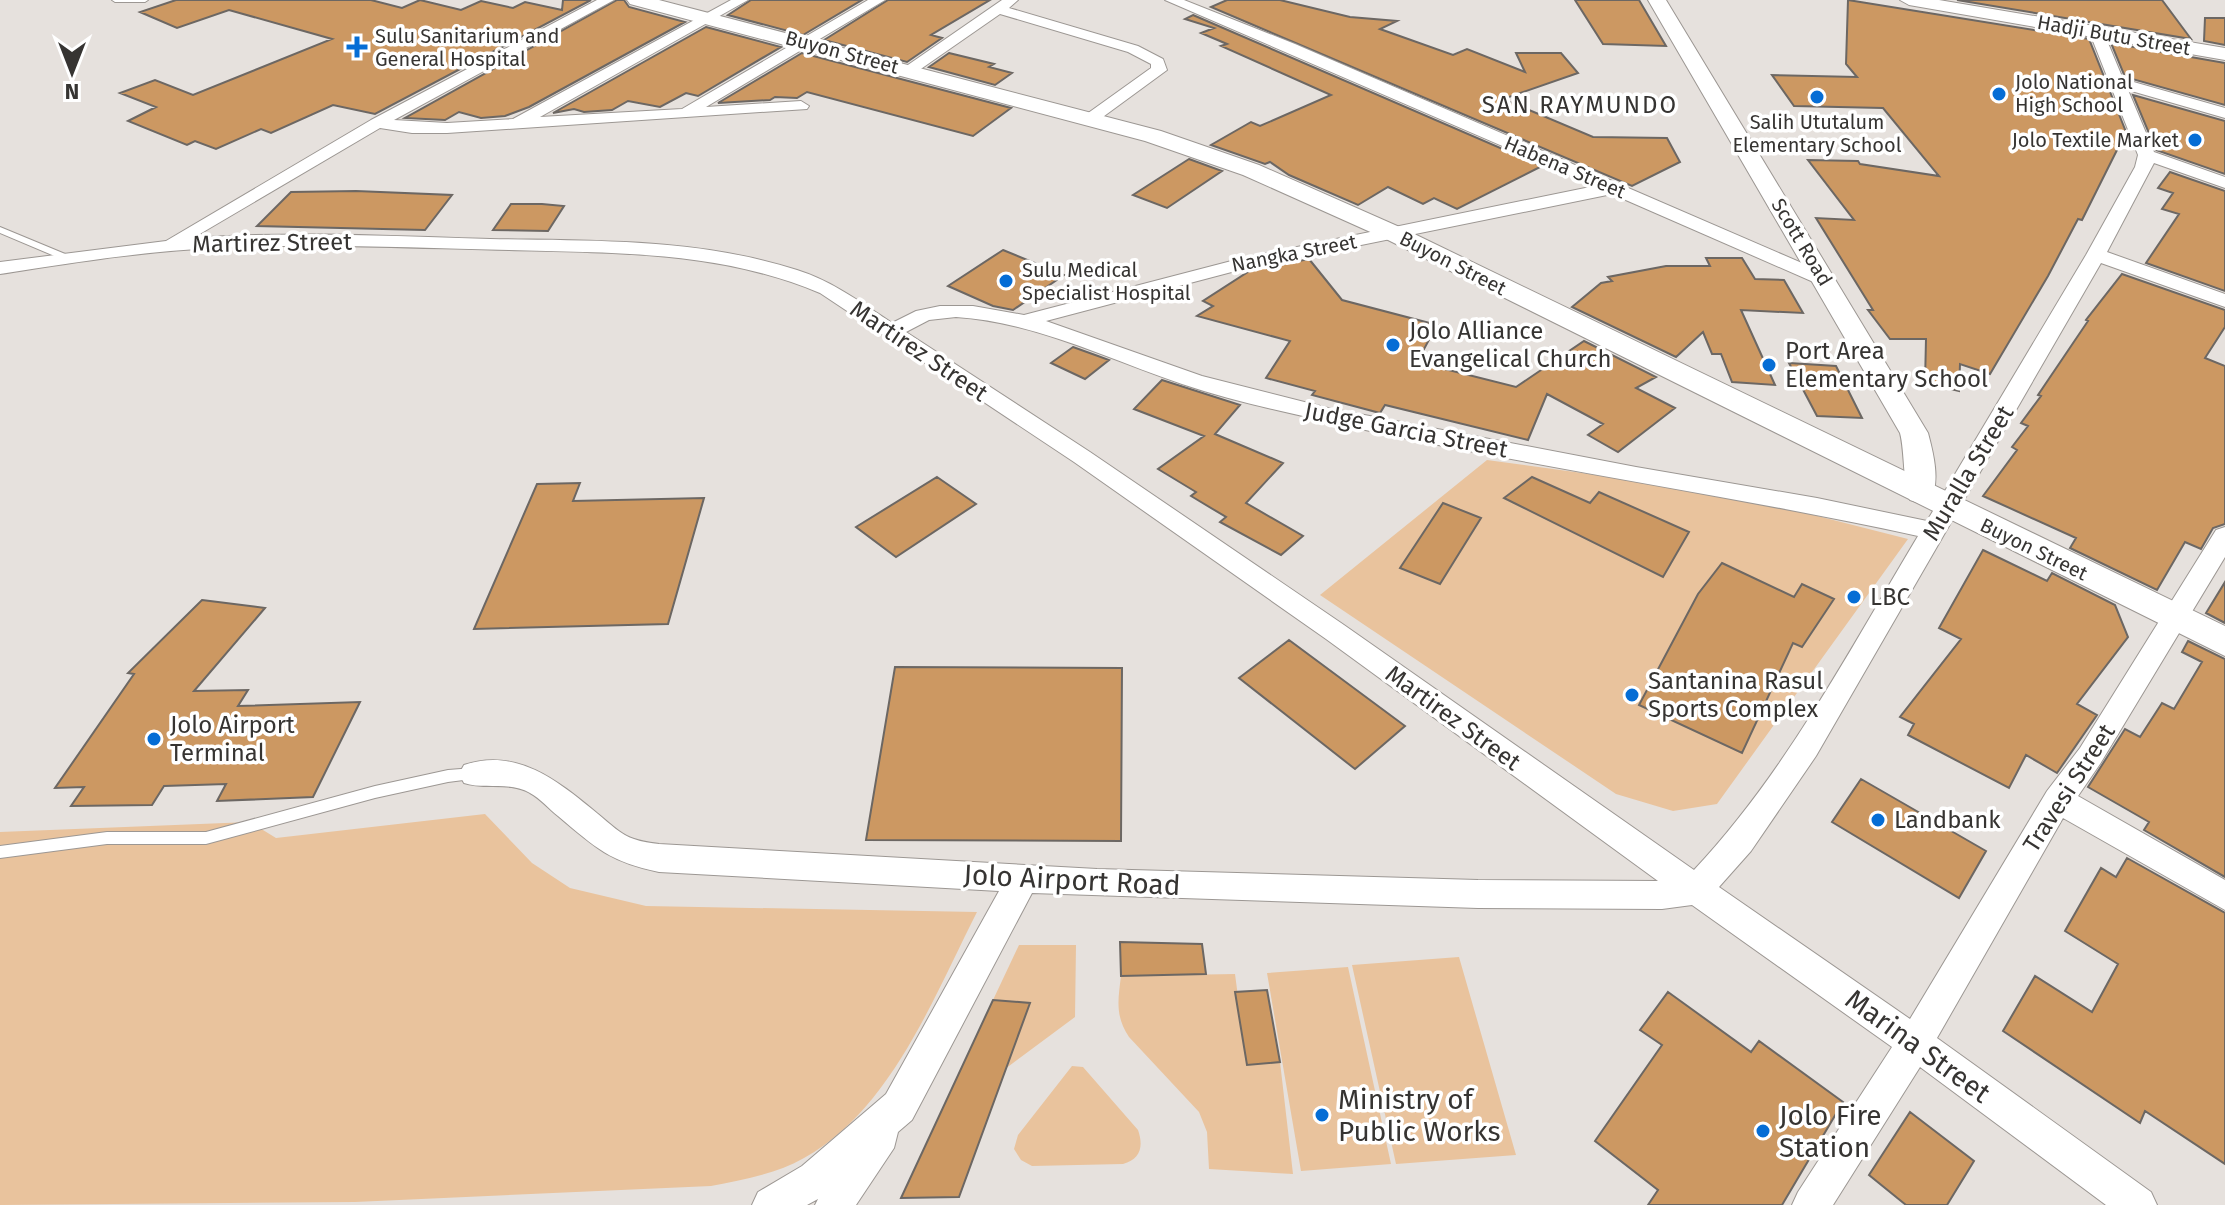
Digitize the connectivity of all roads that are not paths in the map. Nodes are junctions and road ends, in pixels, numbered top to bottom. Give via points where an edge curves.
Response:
1 (115, 0) edge
2 (145, 0) edge
3 (607, 0) edge
4 (637, 0) edge
5 (741, 0) edge
6 (878, 0) edge
7 (1172, 0) edge
8 (1657, 0) edge
9 (1909, 0) edge
10 (1941, 3) edge
11 (1004, 5) edge
12 (709, 18) junction
13 (2096, 31) junction
14 (804, 43) junction
15 (2225, 54) edge
16 (910, 70) junction
17 (2117, 82) junction
18 (801, 106) dead end
19 (685, 113) junction
20 (2225, 113) edge
21 (1090, 119) junction
22 (377, 123) junction
23 (515, 125) junction
24 (2147, 155) junction
25 (2225, 183) edge
26 (1613, 188) junction
27 (0, 230) edge
28 (1395, 234) junction
29 (169, 244) junction
30 (2096, 255) junction
31 (67, 258) junction
32 (0, 268) edge
33 (1825, 280) junction
34 (2225, 301) edge
35 (1025, 321) junction
36 (892, 332) junction
37 (1933, 510) junction
38 (2225, 536) edge
39 (2173, 618) junction
40 (2225, 642) edge
41 (474, 774) joint
42 (2058, 800) junction
43 (0, 852) edge
44 (1023, 879) junction
45 (1696, 890) junction
46 (2225, 896) edge
47 (1915, 1043) junction
48 (899, 1107) junction
49 (771, 1205) edge
50 (834, 1205) edge
51 (1811, 1205) edge
52 (2138, 1205) edge

1 - 2 lane
3 - 22 street
4 - 12 main road, Buyon Street
5 - 12 street
6 - 14 street
7 - 26 street, Habena Street
8 - 33 street, Scott Road
9 - 10 street, Hadji Butu Street
10 - 13 street, Hadji Butu Street
11 - 16 street
11 - 21 street via 1158,62 1159,70
12 - 14 main road, Buyon Street
12 - 23 street
13 - 15 street, Hadji Butu Street
13 - 17 street
14 - 16 main road, Buyon Street
14 - 19 street
16 - 21 main road, Buyon Street
17 - 20 street
17 - 24 street
18 - 19 street
19 - 23 street
21 - 28 main road, Buyon Street via 1217,157
22 - 23 street via 412,128
22 - 29 street
24 - 25 street
24 - 30 street, Muralla Street
26 - 28 street, Nangka Street
26 - 33 street, Habena Street
27 - 31 lane
28 - 35 street, Nangka Street via 1142,286
28 - 37 main road, Buyon Street
29 - 31 street, Martirez Street
29 - 36 street, Martirez Street via 412,242 707,254 806,279
30 - 34 street
30 - 37 street, Muralla Street
31 - 32 street, Martirez Street
33 - 37 street, Scott Road via 1914,433
35 - 36 street, Judge Garcia Street via 946,310 907,320
35 - 37 street, Judge Garcia Street via 1194,381 1328,415 1817,506
36 - 45 street, Martirez Street via 1335,632
37 - 39 main road, Buyon Street
37 - 45 street, Muralla Street via 1806,748 1740,842
38 - 39 street, Travesi Street
39 - 40 main road, Buyon Street
39 - 42 street, Travesi Street
41 - 43 lane via 375,792 206,838 107,838
41 - 44 street, Jolo Airport Road via 513,774 541,784 610,842 659,858
42 - 46 street
42 - 47 street, Travesi Street
44 - 45 street, Jolo Airport Road via 1478,894 1662,895
44 - 48 street
45 - 47 street, Marina Street
47 - 51 street, Travesi Street
47 - 52 street, Marina Street
48 - 49 street via 815,1179
48 - 50 street

